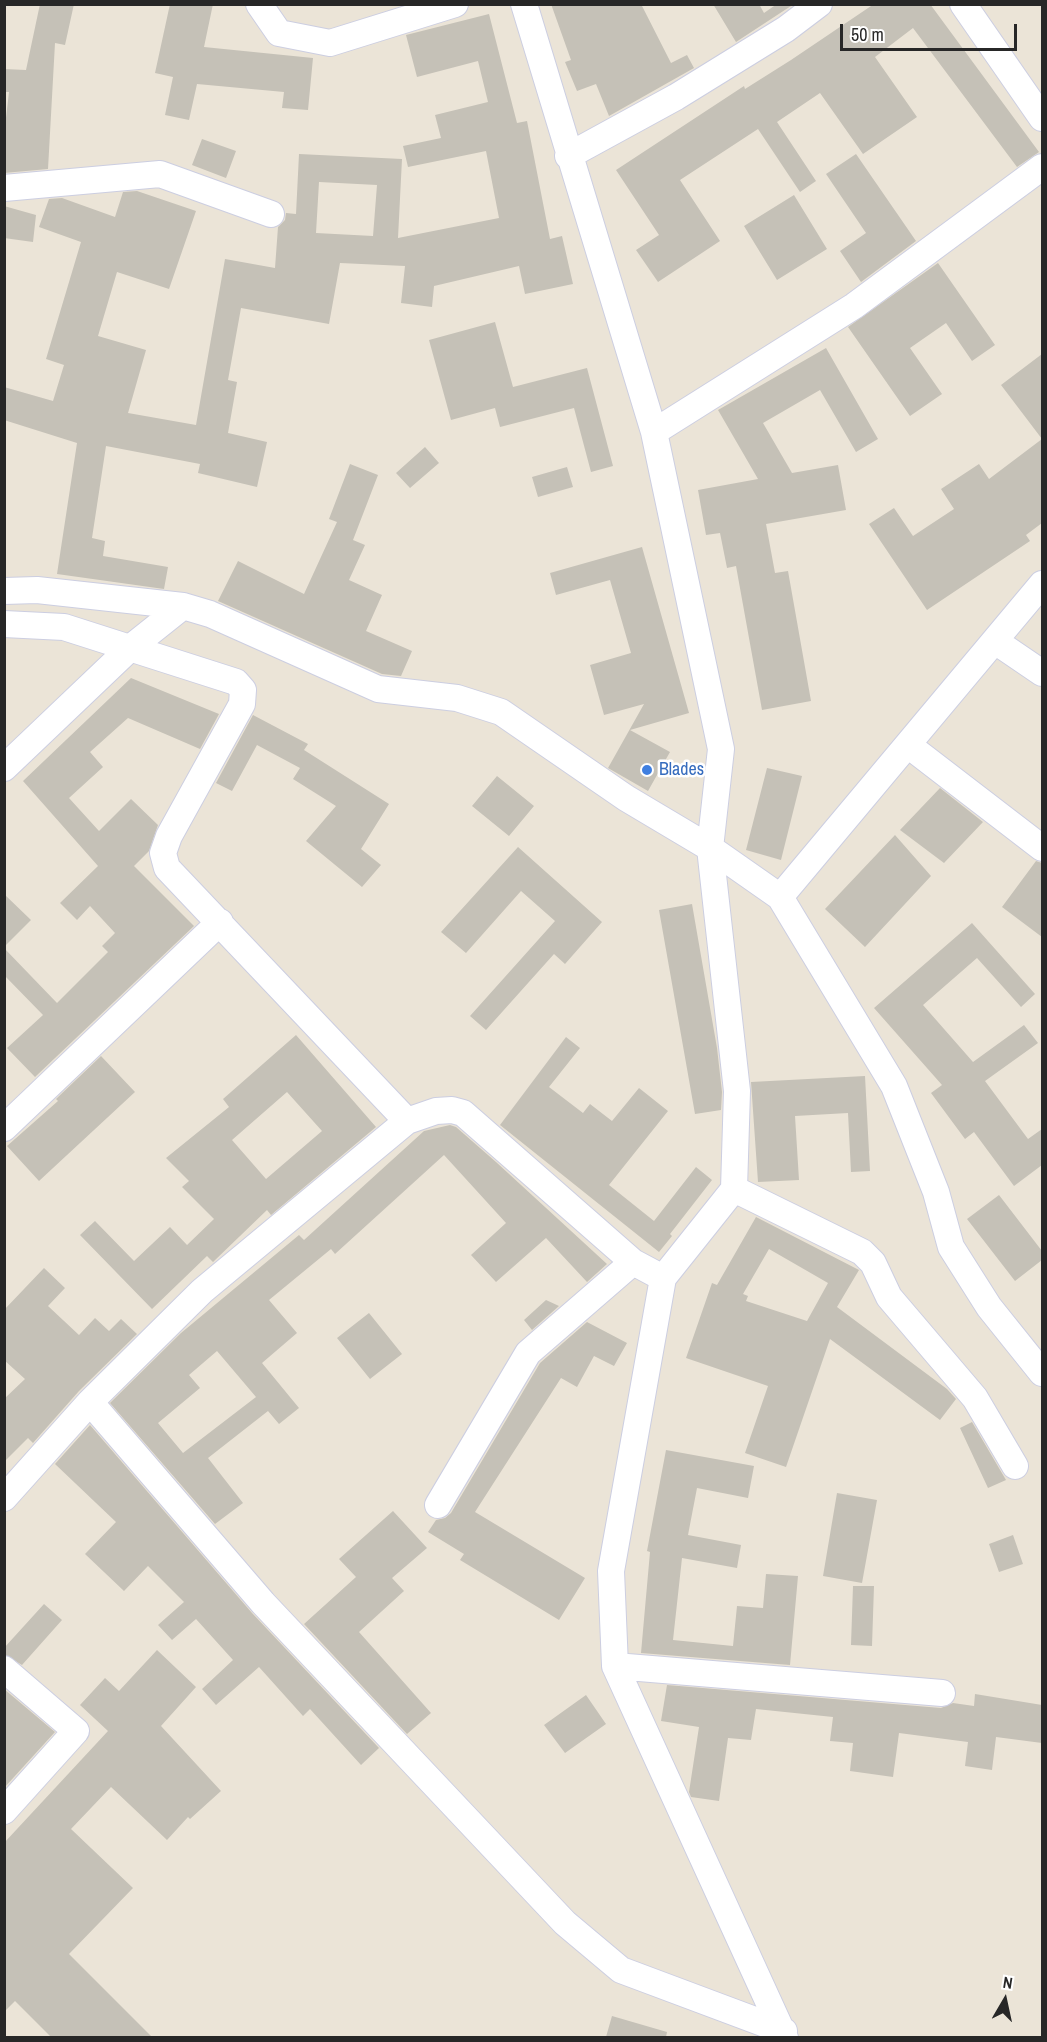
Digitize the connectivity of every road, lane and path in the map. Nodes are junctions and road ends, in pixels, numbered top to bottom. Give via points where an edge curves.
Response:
1 (259, 4) edge
2 (454, 4) edge
3 (524, 4) edge
4 (819, 4) edge
5 (963, 4) edge
6 (1042, 118) edge
7 (568, 156) junction
8 (1042, 167) edge
9 (4, 188) edge
10 (270, 214) dead end
11 (654, 432) junction
12 (1042, 584) edge
13 (4, 591) edge
14 (183, 606) junction
15 (4, 624) edge
16 (995, 641) junction
17 (129, 649) junction
18 (1042, 673) edge
19 (908, 745) junction
20 (4, 768) edge
21 (710, 848) junction
22 (1042, 848) edge
23 (780, 897) junction
24 (220, 922) junction
25 (407, 1121) junction
26 (4, 1128) edge
27 (734, 1189) junction
28 (633, 1262) junction
29 (663, 1278) junction
30 (1042, 1373) edge
31 (90, 1402) junction
32 (1015, 1466) dead end
33 (4, 1498) edge
34 (438, 1505) dead end
35 (615, 1666) junction
36 (4, 1669) edge
37 (942, 1693) dead end
38 (4, 1811) edge
39 (784, 2034) edge

1 - 2 street via 279,33 330,43
3 - 7 street
4 - 7 street via 676,97
5 - 6 street
7 - 11 street
8 - 11 street via 855,306
9 - 10 street via 160,174
11 - 21 street via 721,749
12 - 16 street
13 - 14 street via 37,590
14 - 17 street
14 - 21 street via 210,614 378,689 457,698 501,712 626,798
15 - 17 street via 64,627
16 - 18 street
16 - 19 street
17 - 20 street
17 - 24 street via 236,682 243,690 242,704 163,853 166,868
19 - 22 street
19 - 23 street
21 - 23 street
21 - 27 street via 737,1091
23 - 30 street via 894,1086 936,1192 951,1248 989,1307
24 - 25 street
24 - 26 street
25 - 28 street via 436,1111 463,1113
25 - 31 street via 202,1291
27 - 29 street
27 - 32 street via 862,1252 873,1263 889,1297 975,1398
28 - 29 street
28 - 34 street via 528,1353
29 - 35 street via 611,1571
31 - 33 street
31 - 39 street via 263,1603 565,1923 621,1970
35 - 37 street
35 - 39 street
36 - 38 street via 76,1731

